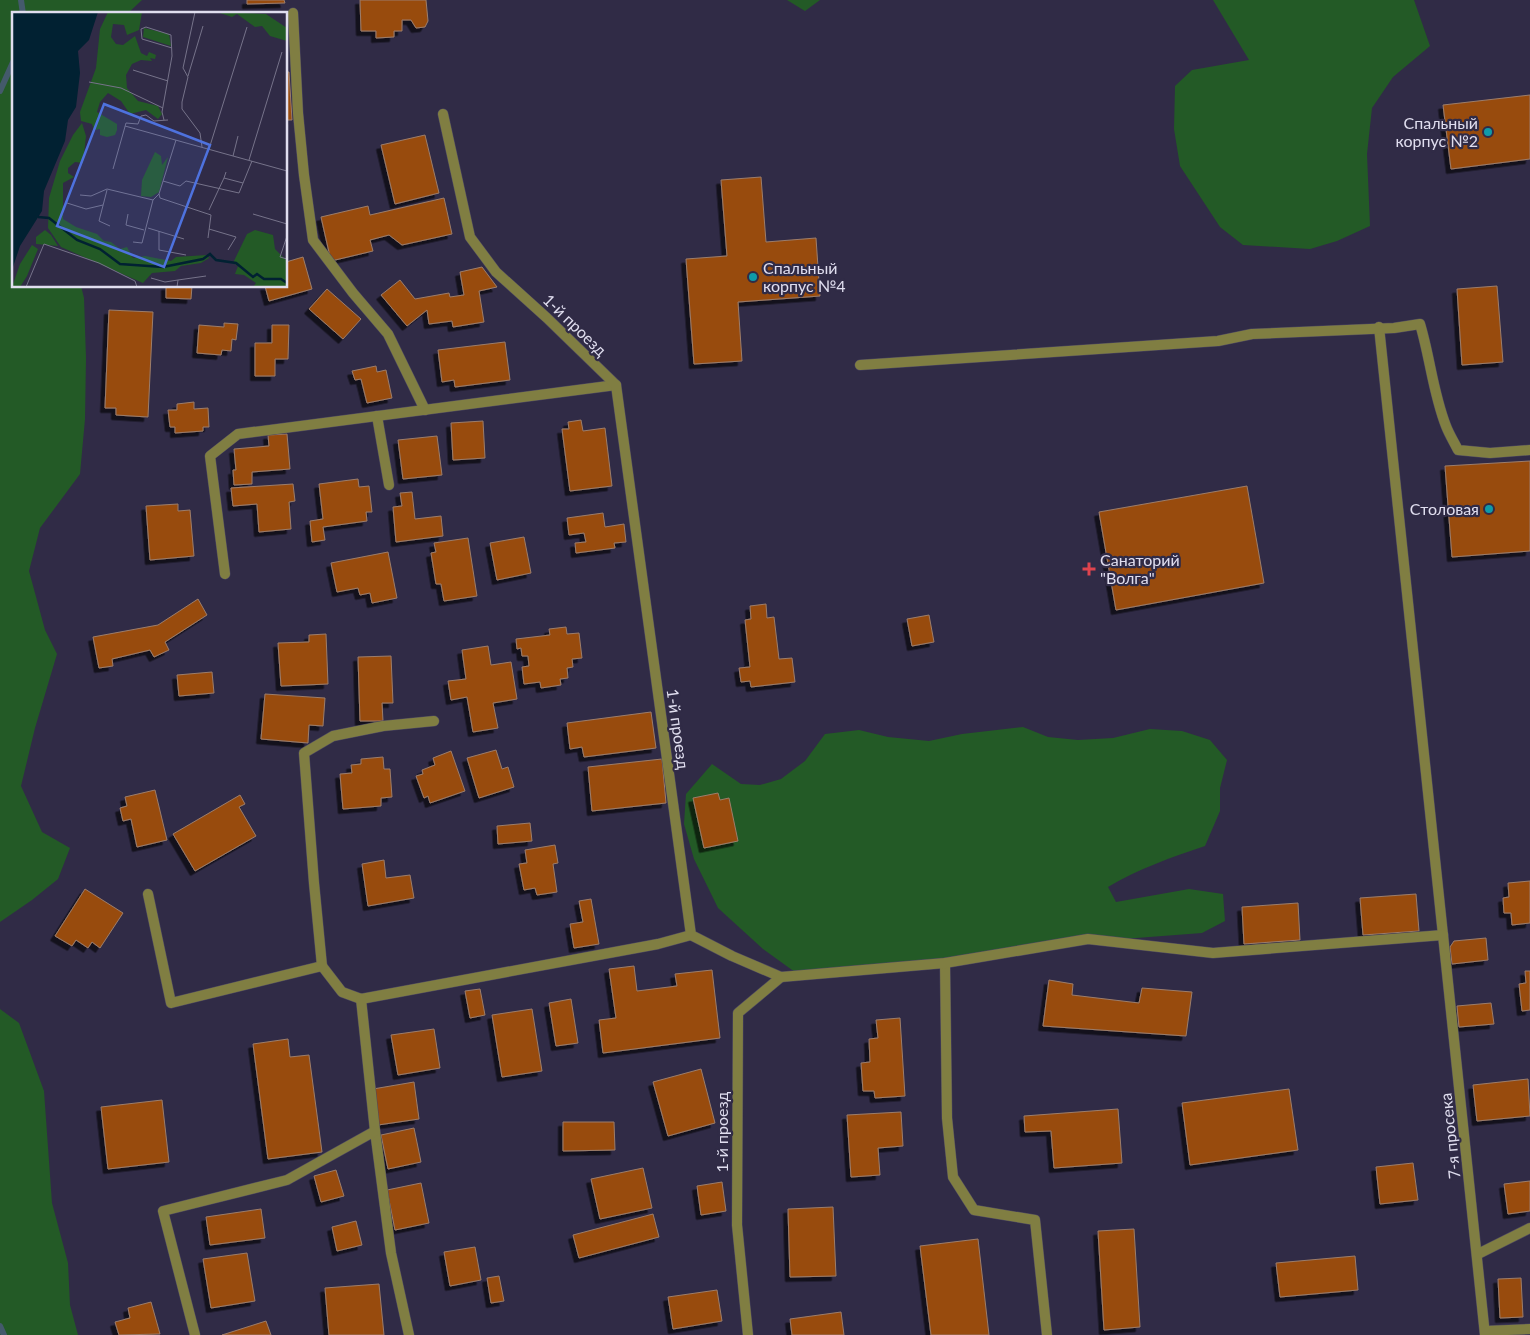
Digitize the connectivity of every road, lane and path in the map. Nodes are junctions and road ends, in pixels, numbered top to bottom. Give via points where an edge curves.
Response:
1 (293, 13) dead end
2 (443, 114) dead end
3 (1379, 327) junction
4 (860, 364) dead end
5 (616, 385) junction
6 (425, 410) junction
7 (377, 416) junction
8 (1530, 450) edge
9 (389, 485) dead end
10 (225, 574) dead end
11 (434, 721) dead end
12 (148, 894) dead end
13 (691, 935) junction
14 (1443, 935) junction
15 (945, 963) junction
16 (322, 966) junction
17 (781, 977) junction
18 (361, 999) junction
19 (374, 1131) junction
20 (1530, 1228) edge
21 (1478, 1254) junction
22 (1530, 1329) edge
23 (1485, 1333) edge
24 (195, 1335) edge
25 (409, 1335) edge
26 (748, 1335) edge
27 (1047, 1335) edge

1 - 6 street via 298,113 313,240 388,334
2 - 5 street, 1-й проезд via 470,238 496,272
3 - 4 street via 1252,334 1218,342
3 - 8 street via 1420,324 1436,393 1446,426 1458,450 1490,453
3 - 14 street, 7-я просека
5 - 6 street
5 - 13 street, 1-й проезд
6 - 7 street
7 - 9 street
7 - 10 street via 238,434 210,456
11 - 16 street via 383,726 333,736 304,753
12 - 16 street via 171,1003
13 - 17 street
13 - 18 street via 658,944
14 - 15 street via 1213,953 1088,939
14 - 21 street, 7-я просека
15 - 17 street
15 - 27 street via 947,1118 953,1178 974,1210 1035,1220
16 - 18 street via 342,992
17 - 26 street, 1-й проезд via 738,1013 737,1225
18 - 19 street
19 - 24 street via 287,1180 164,1211
19 - 25 street via 391,1253
20 - 21 street
21 - 23 street, 7-я просека
22 - 23 street

